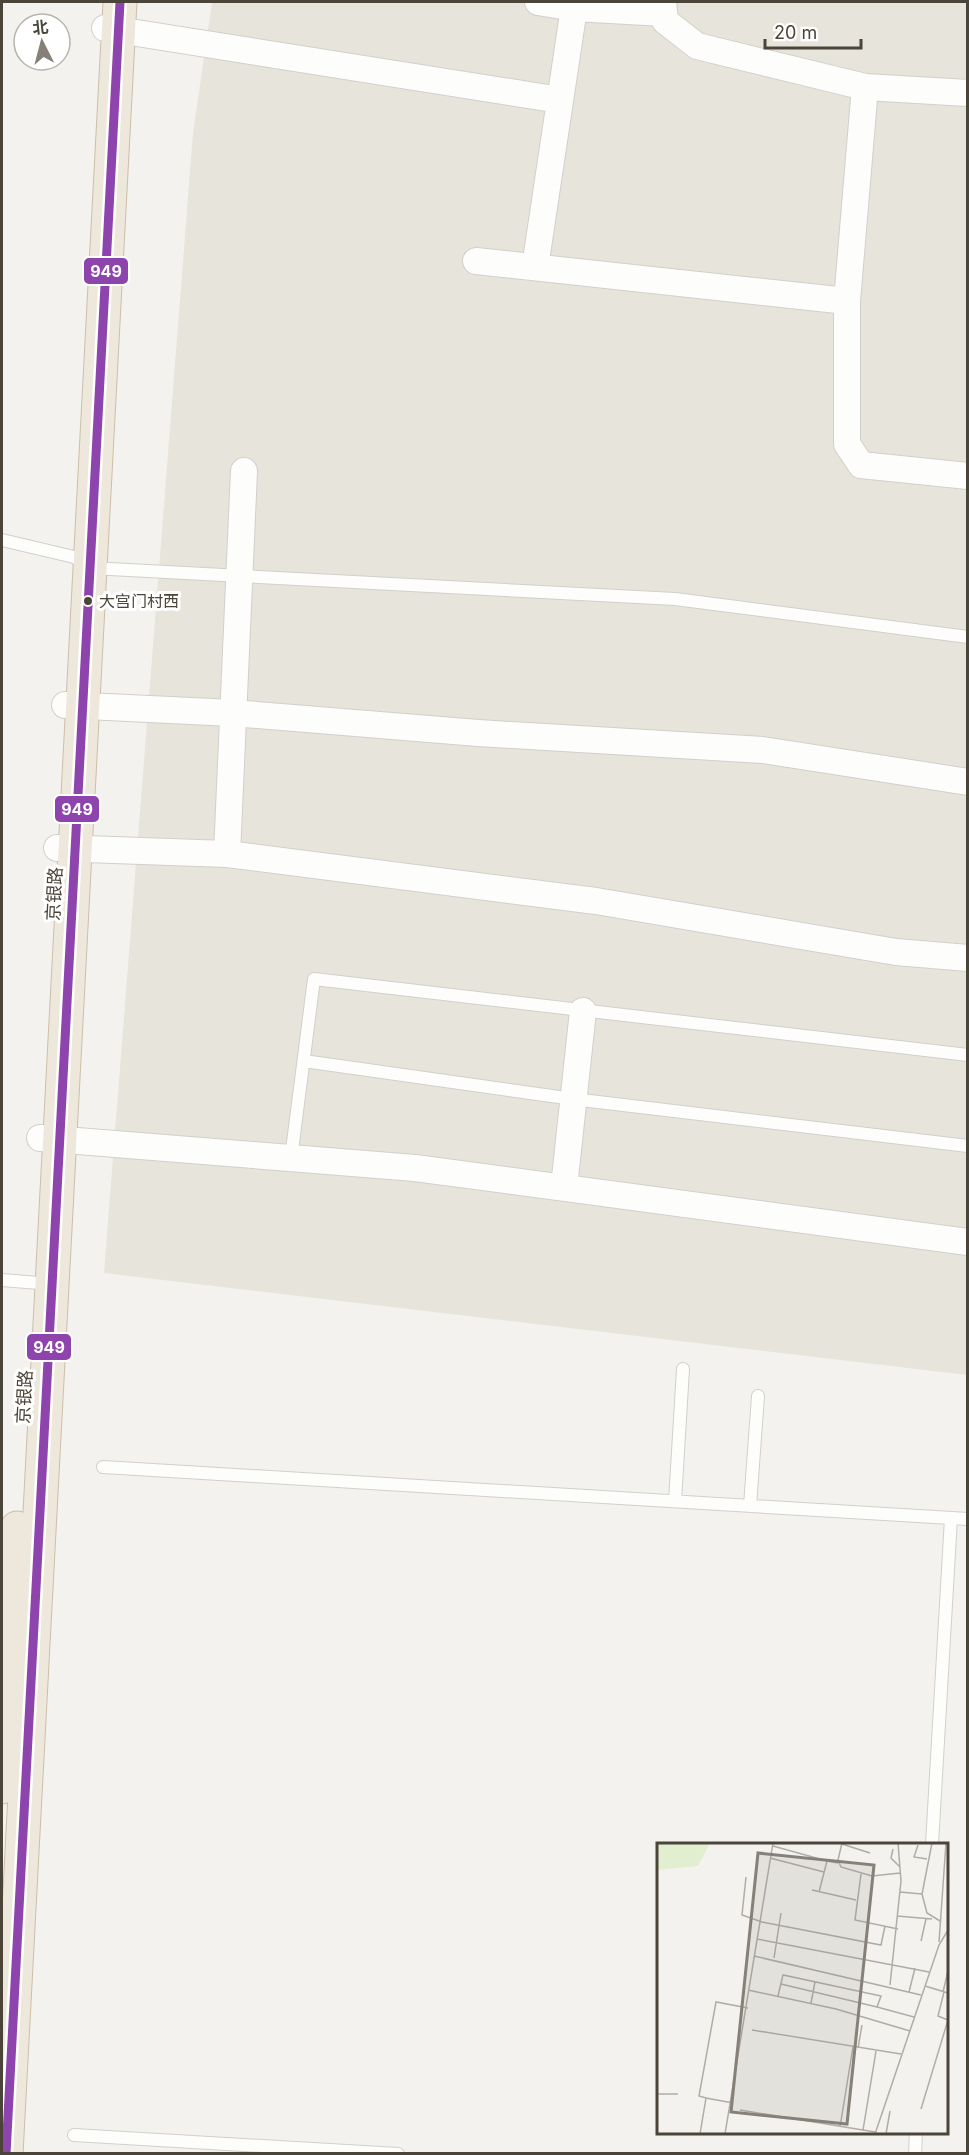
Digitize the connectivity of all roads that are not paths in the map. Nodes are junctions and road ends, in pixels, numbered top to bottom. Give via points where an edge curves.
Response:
1 (538, 2) edge
2 (664, 7) edge
3 (574, 8) junction
4 (112, 16) edge
5 (865, 87) junction
6 (968, 93) edge
7 (560, 100) junction
8 (476, 261) dead end
9 (536, 267) junction
10 (847, 301) junction
11 (244, 471) dead end
12 (968, 476) edge
13 (2, 540) edge
14 (83, 562) junction
15 (240, 576) junction
16 (968, 637) edge
17 (75, 705) junction
18 (233, 713) junction
19 (968, 782) edge
20 (66, 848) junction
21 (227, 854) junction
22 (968, 958) edge
23 (583, 1011) junction
24 (968, 1054) edge
25 (304, 1061) junction
26 (573, 1099) junction
27 (50, 1139) junction
28 (968, 1146) edge
29 (291, 1158) junction
30 (564, 1187) junction
31 (968, 1242) edge
32 (28, 1282) edge
33 (683, 1369) dead end
34 (758, 1396) dead end
35 (103, 1467) dead end
36 (675, 1501) junction
37 (750, 1506) junction
38 (951, 1518) junction
39 (968, 1519) edge
40 (2, 1787) edge
41 (932, 1843) edge
42 (6, 2080) edge
43 (916, 2134) edge
44 (74, 2135) dead end
45 (6, 2154) edge
46 (398, 2154) edge
47 (915, 2154) edge

1 - 3 street
2 - 3 street
2 - 5 street via 665,21 697,46
3 - 7 street
4 - 7 street
4 - 14 highway, 京银路
5 - 6 street
5 - 10 street
7 - 9 street
8 - 9 street
9 - 10 street
10 - 12 street via 846,444 861,465
11 - 15 street
13 - 14 lane
14 - 15 lane
14 - 17 highway, 京银路
15 - 16 lane via 675,599
15 - 18 street
17 - 18 street
17 - 20 highway, 京银路
18 - 19 street via 763,750
18 - 21 street
20 - 21 street
20 - 27 highway, 京银路
21 - 22 street via 596,901 896,952
23 - 24 lane
23 - 25 lane via 314,979
23 - 26 street
25 - 26 lane
25 - 29 lane
26 - 28 lane
26 - 30 street
27 - 29 street
27 - 32 highway, 京银路
29 - 30 street via 415,1168
30 - 31 street
32 - 40 highway, 京银路
32 - 42 highway, 京银路
33 - 36 lane
34 - 37 lane
35 - 36 lane
36 - 37 lane
37 - 38 lane
38 - 39 lane
38 - 41 lane
42 - 45 highway, 京银路
43 - 47 lane
44 - 46 lane

